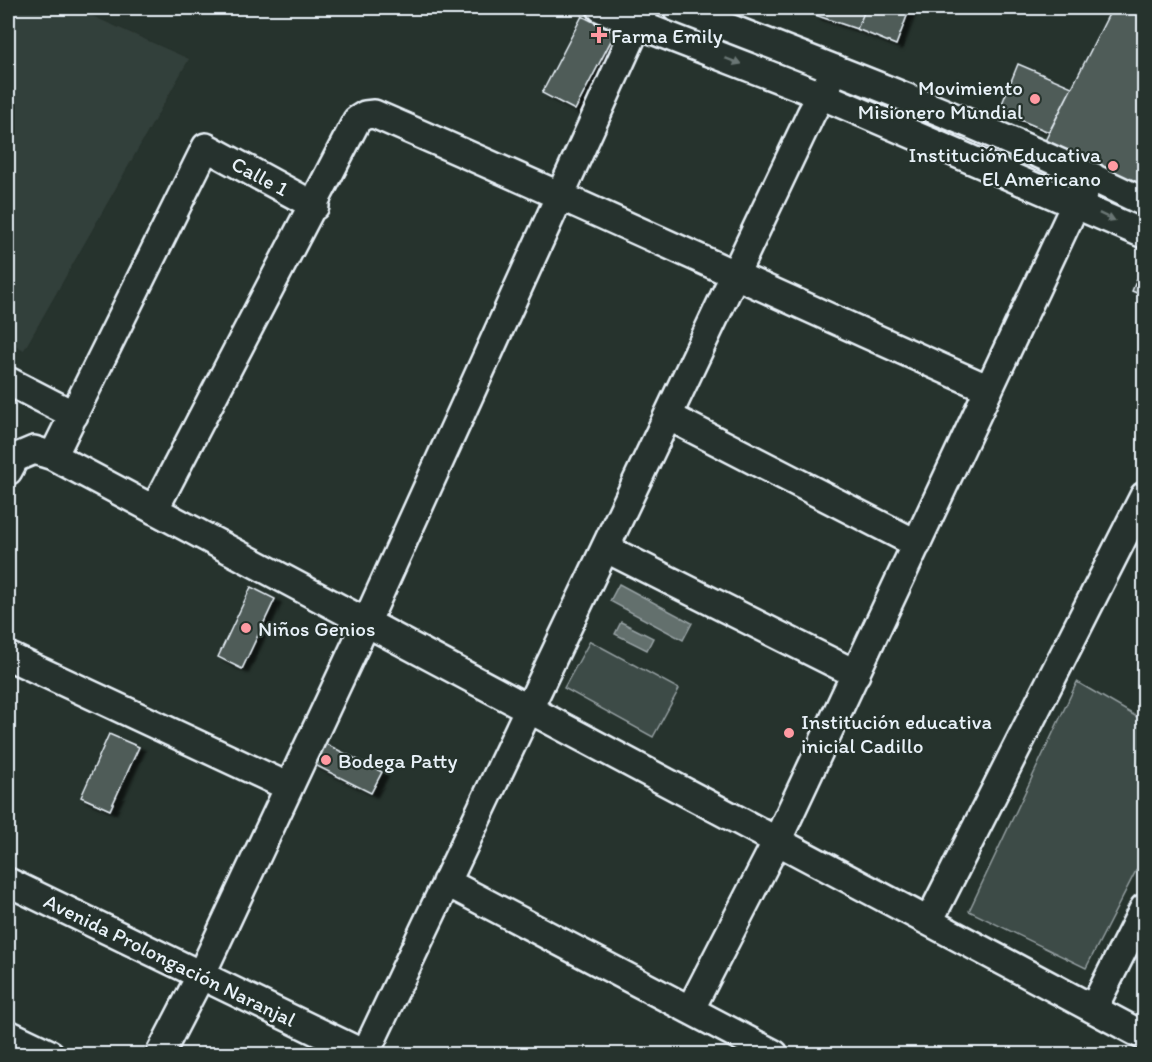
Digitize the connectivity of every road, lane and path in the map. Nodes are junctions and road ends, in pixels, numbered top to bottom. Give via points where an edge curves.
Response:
1 (601, 8) edge
2 (679, 8) edge
3 (641, 16) edge
4 (836, 69) junction
5 (821, 95) junction
6 (1093, 177) junction
7 (562, 195) junction
8 (1144, 202) edge
9 (1076, 203) junction
10 (315, 206) junction
11 (1144, 234) edge
12 (734, 276) junction
13 (8, 381) edge
14 (989, 389) junction
15 (74, 415) junction
16 (668, 416) junction
17 (53, 456) junction
18 (8, 471) edge
19 (1144, 496) edge
20 (154, 510) junction
21 (916, 544) junction
22 (605, 548) junction
23 (366, 623) junction
24 (8, 656) edge
25 (856, 674) junction
26 (528, 709) junction
27 (289, 787) junction
28 (777, 841) junction
29 (8, 882) edge
30 (446, 882) junction
31 (1144, 908) edge
32 (929, 921) junction
33 (201, 975) junction
34 (1093, 1009) junction
35 (690, 1010) junction
36 (8, 1034) edge
37 (1144, 1036) edge
38 (50, 1054) edge
39 (160, 1054) edge
40 (364, 1054) edge
41 (774, 1054) edge

1 - 3 street
2 - 4 street
3 -> 5 street
3 - 7 street
4 - 5 street
4 - 6 street
5 - 9 street
5 - 12 street
6 - 8 street
6 - 9 street
7 - 10 street via 374,114 357,120
7 - 12 street
7 - 23 street
9 -> 11 street
9 - 14 street
10 - 15 street, Calle 1 via 206,147
10 - 20 street
12 - 14 street
12 - 16 street
13 - 15 street
14 - 21 street
15 - 17 street
16 - 21 street
16 - 22 street
17 - 18 street via 34,450 15,458
17 - 20 street
19 - 32 street
20 - 23 street
21 - 25 street
22 - 25 street
22 - 26 street
23 - 26 street
23 - 27 street
24 - 27 street
25 - 28 street
26 - 28 street
26 - 30 street
27 - 33 street
28 - 32 street
28 - 35 street
29 - 33 street, Avenida Prolongación Naranjal
30 - 35 street
30 - 40 street
31 - 34 street
32 - 34 street
33 - 39 street
33 - 40 street, Avenida Prolongación Naranjal
34 - 37 street
35 - 41 street
36 - 38 street

